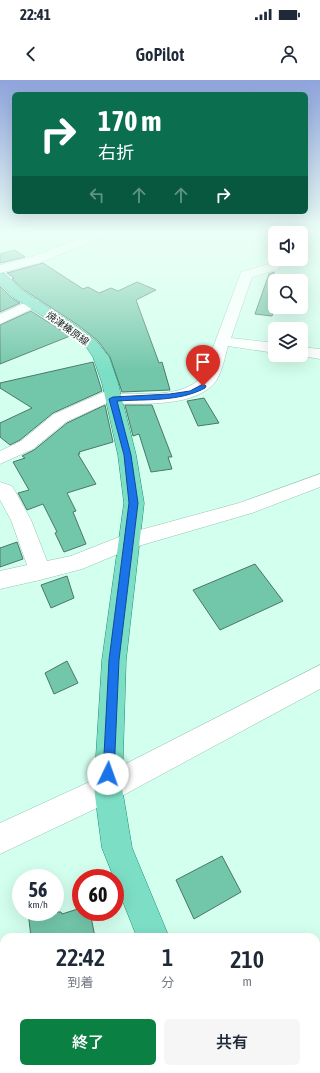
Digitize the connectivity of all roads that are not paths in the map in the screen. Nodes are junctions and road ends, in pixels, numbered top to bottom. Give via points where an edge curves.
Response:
1 (1, 278) edge
2 (245, 278) edge
3 (33, 303) junction
4 (0, 320) edge
5 (223, 341) junction
6 (268, 347) edge
7 (308, 353) edge
8 (320, 354) edge
9 (112, 397) junction
10 (0, 458) edge
11 (318, 484) edge
12 (0, 489) edge
13 (129, 541) junction
14 (40, 572) junction
15 (0, 580) edge
16 (320, 676) edge
17 (108, 788) junction
18 (0, 839) edge
19 (151, 933) edge

1 - 3 main road, 焼津榛原線 via 18,294
2 - 5 street
3 - 4 street
3 - 9 main road, 焼津榛原線 via 92,345 106,367
5 - 6 street
5 - 9 street via 209,379 192,392 170,396
7 - 8 street
9 - 10 street via 60,418 28,445
9 - 13 main road, 焼津榛原線 via 127,455 134,503
11 - 13 street
12 - 14 street via 6,491 21,520
13 - 14 street via 74,563
13 - 17 main road, 焼津榛原線 via 114,660
14 - 15 street
16 - 17 street
17 - 18 street
17 - 19 main road, 焼津榛原線 via 117,848

